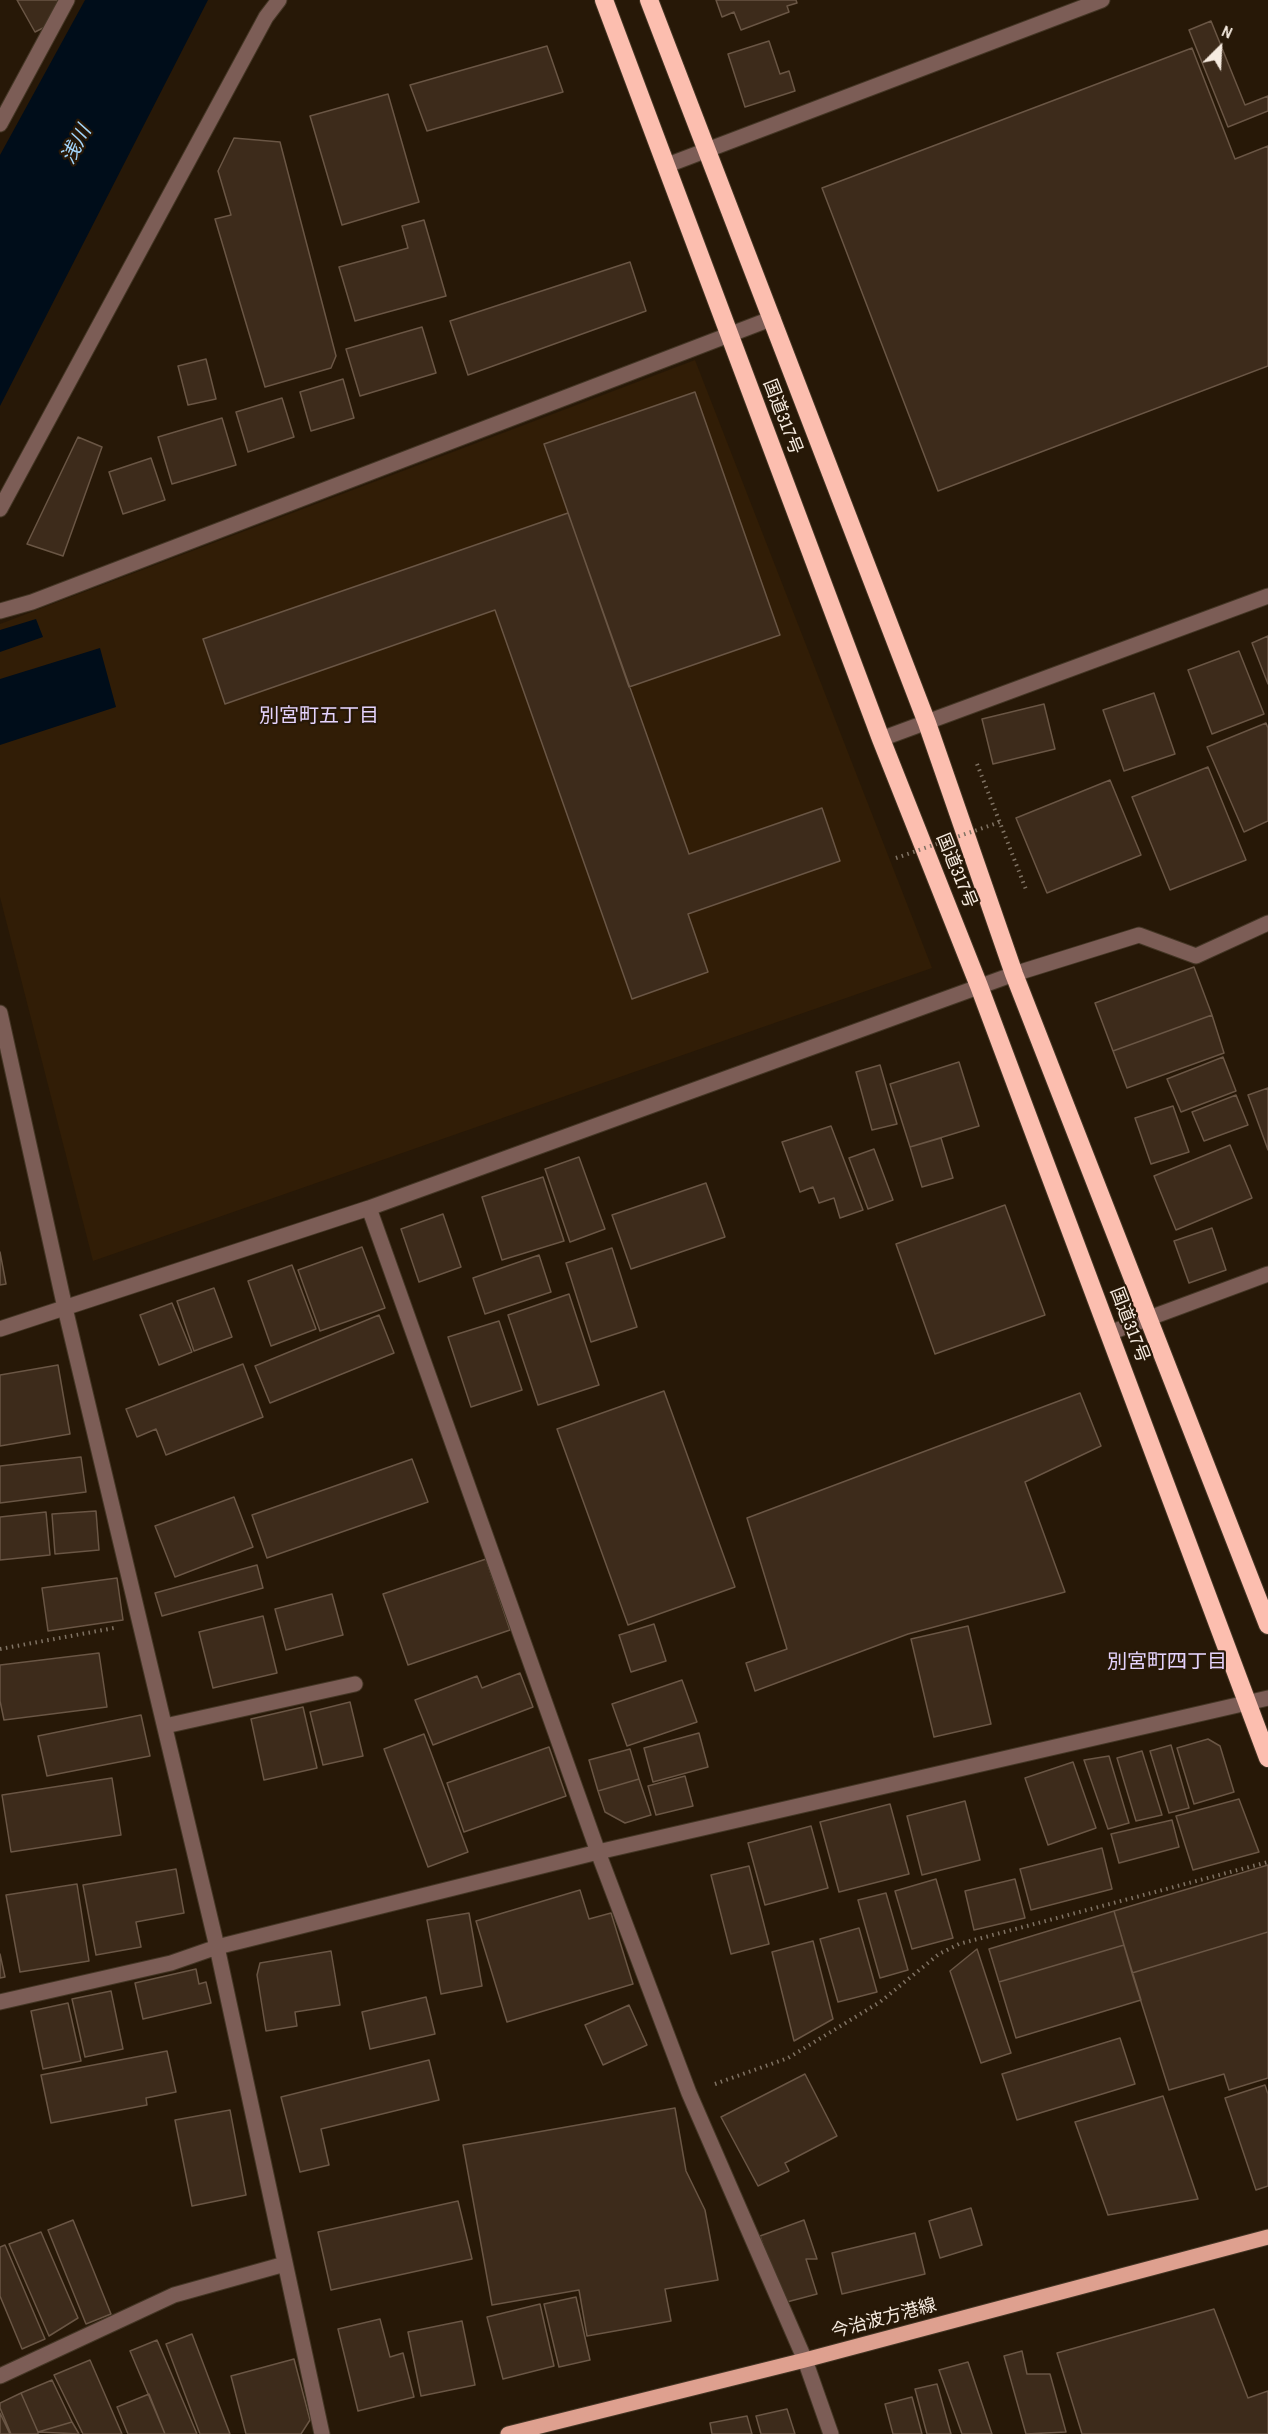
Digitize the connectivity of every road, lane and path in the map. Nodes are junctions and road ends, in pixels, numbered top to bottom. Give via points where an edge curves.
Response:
1 (68, 0) edge
2 (279, 0) edge
3 (603, 0) edge
4 (649, 0) edge
5 (1102, 0) edge
6 (1072, 5) edge
7 (0, 124) edge
8 (706, 151) junction
9 (665, 166) junction
10 (773, 318) junction
11 (729, 335) junction
12 (0, 509) edge
13 (1268, 596) edge
14 (0, 611) edge
15 (927, 723) junction
16 (881, 739) junction
17 (977, 764) dead end
18 (1000, 822) junction
19 (896, 858) dead end
20 (1027, 892) dead end
21 (1268, 923) edge
22 (1014, 974) junction
23 (979, 986) junction
24 (0, 1013) edge
25 (369, 1208) junction
26 (1268, 1274) edge
27 (65, 1308) junction
28 (1149, 1319) junction
29 (0, 1329) edge
30 (1109, 1333) junction
31 (140, 1623) junction
32 (1268, 1625) edge
33 (0, 1649) edge
34 (355, 1684) dead end
35 (1268, 1698) edge
36 (1246, 1702) junction
37 (165, 1726) junction
38 (1268, 1758) edge
39 (598, 1852) junction
40 (1268, 1862) edge
41 (217, 1947) junction
42 (0, 2002) edge
43 (689, 2093) junction
44 (1268, 2237) edge
45 (285, 2264) junction
46 (805, 2360) junction
47 (0, 2376) edge
48 (322, 2434) edge
49 (508, 2434) edge
50 (831, 2434) edge

1 - 7 street
2 - 12 street via 266,17
3 - 9 highway, 国道317号
4 - 8 highway, 国道317号
5 - 6 street
6 - 8 street
8 - 9 street
8 - 10 highway, 国道317号
9 - 11 highway, 国道317号
10 - 11 street
10 - 15 highway, 国道317号
11 - 14 street via 43,598
11 - 16 highway, 国道317号
13 - 15 street
15 - 16 street
15 - 22 highway, 国道317号
16 - 23 highway, 国道317号
17 - 18 path
18 - 19 path, bridge
18 - 20 path
21 - 22 street via 1196,956 1139,935
22 - 23 street
22 - 28 highway, 国道317号
23 - 25 street
23 - 30 highway, 国道317号
24 - 27 street
25 - 27 street
25 - 39 street
26 - 28 street
27 - 29 street
27 - 31 street
28 - 30 street
28 - 32 highway, 国道317号
30 - 36 highway, 国道317号
31 - 33 path
31 - 37 street
34 - 37 street
35 - 36 street
36 - 38 highway, 国道317号
36 - 39 street
37 - 41 street
39 - 41 street
39 - 43 street
40 - 43 path via 959,1944 939,1954 880,2002 788,2058
41 - 42 street via 171,1963
41 - 45 street
43 - 46 street
44 - 46 main road, 今治波方港線
45 - 47 street via 174,2295
45 - 48 street
46 - 49 main road, 今治波方港線
46 - 50 street

